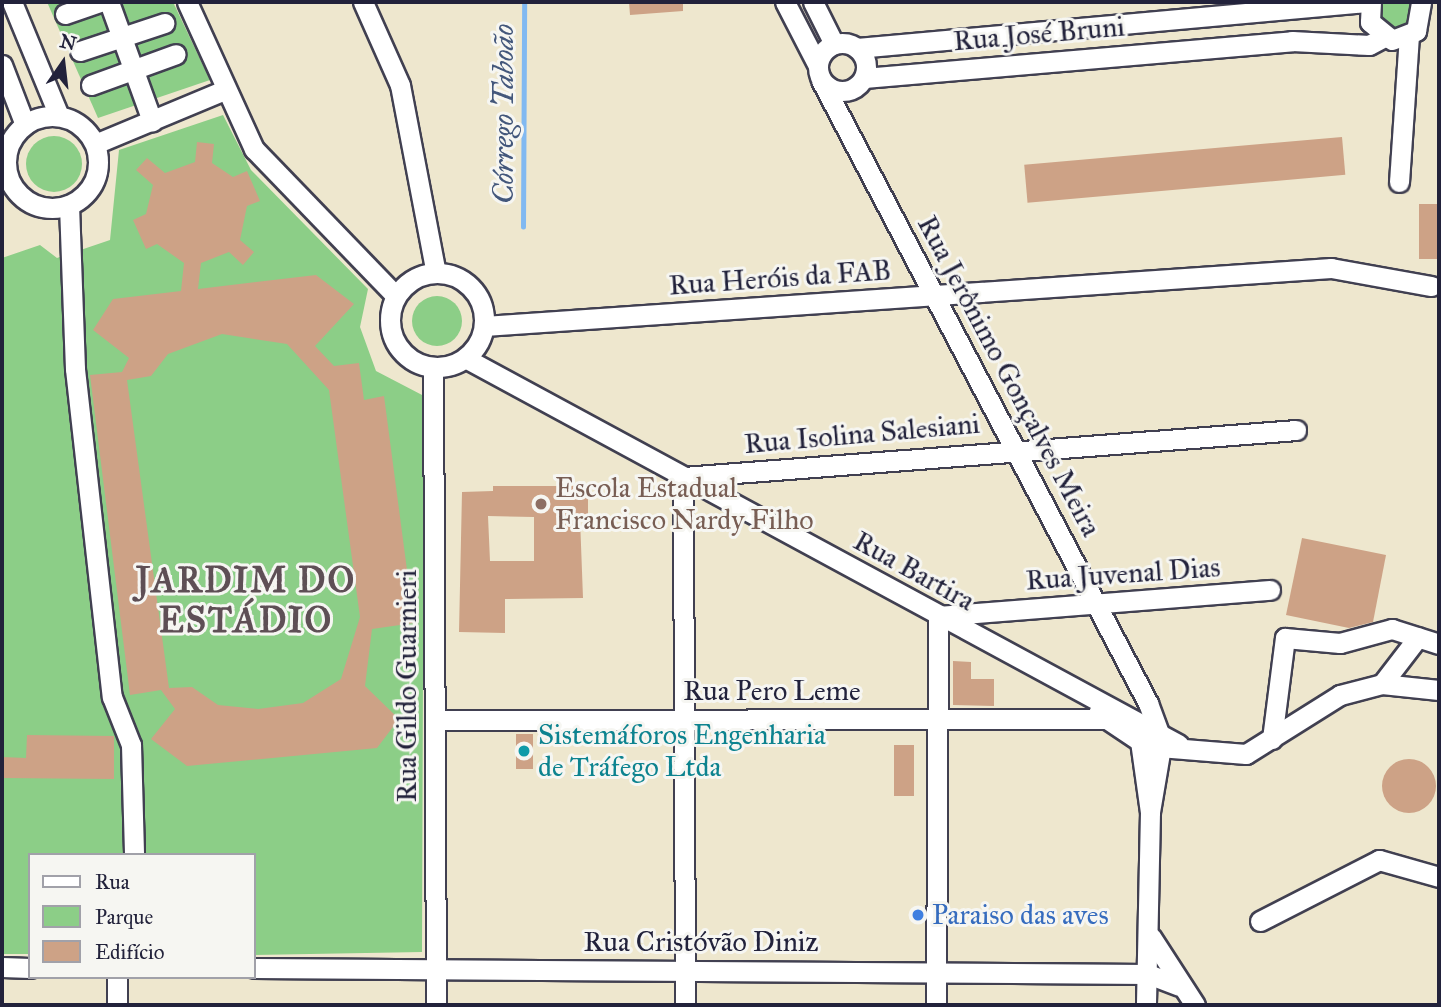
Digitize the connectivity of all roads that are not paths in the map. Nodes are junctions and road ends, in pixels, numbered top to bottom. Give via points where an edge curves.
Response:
1 (12, 2) edge
2 (99, 2) edge
3 (110, 2) edge
4 (187, 2) edge
5 (363, 2) edge
6 (785, 2) edge
7 (813, 2) edge
8 (1369, 2) edge
9 (1420, 2) edge
10 (1236, 7) edge
11 (65, 14) dead end
12 (164, 23) dead end
13 (1423, 30) edge
14 (123, 36) junction
15 (1384, 37) junction
16 (834, 44) junction
17 (857, 48) junction
18 (80, 51) dead end
19 (176, 54) dead end
20 (2, 65) edge
21 (134, 69) junction
22 (819, 72) junction
23 (861, 81) junction
24 (90, 85) dead end
25 (226, 90) junction
26 (59, 116) junction
27 (152, 121) junction
28 (25, 125) junction
29 (846, 128) junction
30 (95, 144) junction
31 (5, 179) edge
32 (1399, 182) dead end
33 (69, 205) junction
34 (436, 273) junction
35 (1431, 286) dead end
36 (935, 295) junction
37 (396, 296) junction
38 (484, 326) junction
39 (466, 358) junction
40 (433, 367) junction
41 (1296, 430) dead end
42 (1016, 450) junction
43 (683, 477) junction
44 (1270, 590) dead end
45 (1097, 604) junction
46 (938, 616) junction
47 (1418, 636) junction
48 (1439, 644) edge
49 (1122, 651) junction
50 (1040, 673) junction
51 (1382, 684) junction
52 (1439, 690) edge
53 (684, 719) junction
54 (938, 719) junction
55 (1107, 719) junction
56 (436, 720) junction
57 (1138, 720) junction
58 (1272, 739) junction
59 (1139, 741) junction
60 (1166, 741) junction
61 (1150, 812) junction
62 (134, 853) edge
63 (1439, 877) edge
64 (1260, 921) dead end
65 (1149, 933) junction
66 (2, 968) edge
67 (28, 968) edge
68 (256, 968) edge
69 (436, 968) junction
70 (685, 969) junction
71 (936, 972) junction
72 (1148, 974) junction
73 (117, 979) edge
74 (1179, 986) junction
75 (117, 1005) edge
76 (436, 1005) edge
77 (685, 1005) edge
78 (936, 1005) edge
79 (1146, 1005) edge
80 (1195, 1005) edge

1 - 26 street
2 - 11 street
3 - 14 street
4 - 25 street
5 - 34 street via 400,85
6 - 22 street, Rua Jerônimo Gonçalves Meira
7 - 16 street
8 - 10 street, Rua José Bruni
8 - 15 street via 1370,22
9 - 13 street
10 - 17 street, Rua José Bruni
12 - 14 street
13 - 15 street, Rua José Bruni
13 - 32 street
14 - 18 street
14 - 21 street
15 - 23 street, Rua José Bruni via 1370,45 1292,41
16 - 17 street
16 - 22 street
17 - 23 street via 866,62
19 - 21 street
20 - 28 street
21 - 24 street
21 - 27 street
22 - 23 street via 842,91
22 - 29 street, Rua Jerônimo Gonçalves Meira
23 - 29 street
25 - 27 street
25 - 37 street via 254,149
26 - 28 street
26 - 30 street via 86,131
27 - 30 street
28 - 31 street via 8,148
29 - 36 street, Rua Jerônimo Gonçalves Meira
30 - 33 street via 92,187
31 - 33 street via 27,200
33 - 62 street via 75,369 112,697 131,745
34 - 37 street via 413,279
34 - 38 street via 459,278 476,293
35 - 36 street, Rua Heróis da FAB via 1331,268
36 - 38 street, Rua Heróis da FAB
36 - 42 street, Rua Jerônimo Gonçalves Meira
37 - 40 street via 389,322 398,348
38 - 39 street
39 - 40 street
39 - 43 street, Rua Bartira
40 - 56 street, Rua Gildo Guarnieri
41 - 42 street, Rua Isolina Salesiani
42 - 43 street, Rua Isolina Salesiani
42 - 45 street, Rua Jerônimo Gonçalves Meira
43 - 46 street, Rua Bartira
43 - 53 street
44 - 45 street, Rua Juvenal Dias
45 - 46 street, Rua Juvenal Dias
45 - 49 street, Rua Jerônimo Gonçalves Meira
46 - 50 street, Rua Bartira
46 - 54 street
47 - 48 street
47 - 51 street
47 - 58 street via 1392,629 1340,643 1282,640
49 - 57 street, Rua Jerônimo Gonçalves Meira
49 - 60 street, Rua Jerônimo Gonçalves Meira
50 - 55 street, Rua Bartira
50 - 57 street, Rua Bartira
51 - 52 street
51 - 58 street via 1340,695
53 - 54 street, Rua Pero Leme
53 - 56 street, Rua Pero Leme
53 - 70 street
54 - 55 street, Rua Pero Leme
54 - 71 street
55 - 59 street, Rua Bartira
56 - 69 street, Rua Gildo Guarnieri
57 - 59 street, Rua Jerônimo Gonçalves Meira
57 - 60 street, Rua Bartira
58 - 60 street via 1246,754
59 - 60 street
59 - 61 street, Rua Jerônimo Gonçalves Meira
60 - 61 street, Rua Jerônimo Gonçalves Meira
61 - 65 street, Rua Jerônimo Gonçalves Meira
63 - 64 street via 1379,860
65 - 72 street, Rua Jerônimo Gonçalves Meira
65 - 74 street, Rua Jerônimo Gonçalves Meira
66 - 67 street
68 - 69 street, Rua Cristóvão Diniz
69 - 70 street, Rua Cristóvão Diniz
69 - 76 street, Rua Gildo Guarnieri
70 - 71 street, Rua Cristóvão Diniz
70 - 77 street
71 - 72 street, Rua Cristóvão Diniz
71 - 78 street
72 - 74 street
72 - 79 street, Rua Jerônimo Gonçalves Meira
73 - 75 street
74 - 80 street, Rua Jerônimo Gonçalves Meira

